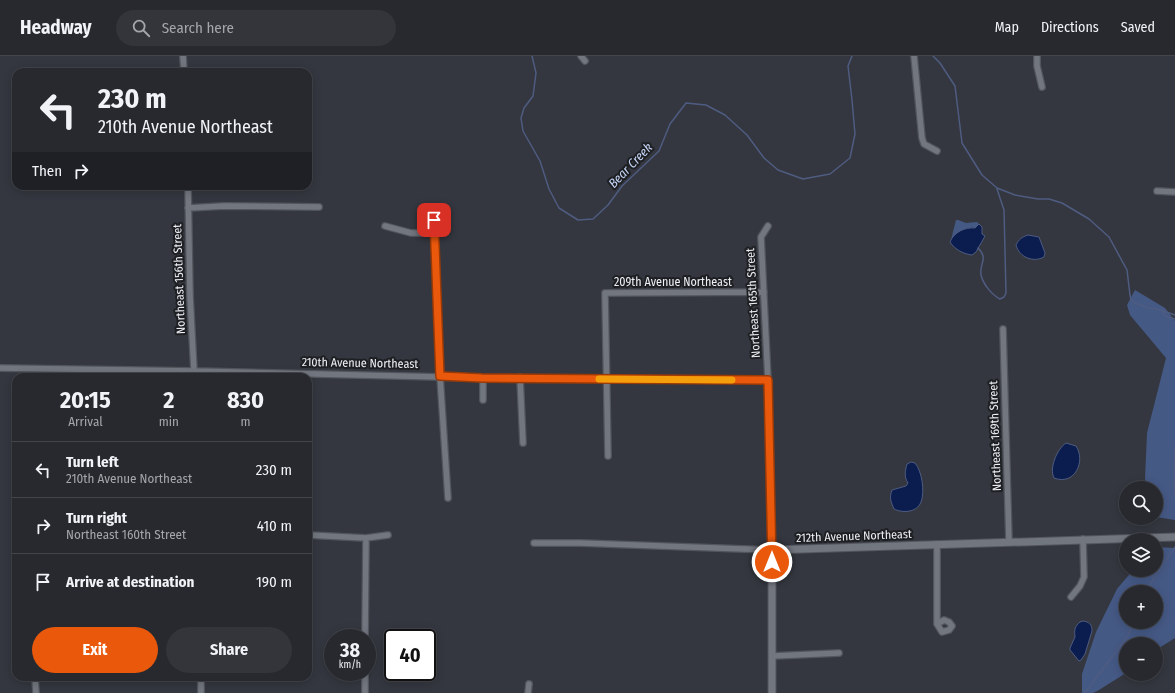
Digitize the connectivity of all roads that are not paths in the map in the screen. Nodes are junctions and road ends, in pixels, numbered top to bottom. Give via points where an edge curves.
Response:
1 (183, 56) edge
2 (581, 56) edge
3 (914, 56) edge
4 (1037, 56) edge
5 (585, 61) dead end
6 (184, 68) edge
7 (1042, 87) dead end
8 (937, 151) dead end
9 (188, 190) edge
10 (1157, 191) dead end
11 (1175, 192) edge
12 (319, 207) dead end
13 (188, 208) junction
14 (434, 220) dead end
15 (386, 226) dead end
16 (768, 226) dead end
17 (435, 233) junction
18 (764, 292) junction
19 (1003, 329) dead end
20 (0, 368) edge
21 (194, 371) junction
22 (292, 373) edge
23 (312, 373) edge
24 (440, 376) junction
25 (520, 377) junction
26 (482, 378) junction
27 (607, 379) junction
28 (768, 380) junction
29 (483, 400) dead end
30 (523, 443) dead end
31 (608, 456) dead end
32 (448, 498) dead end
33 (312, 534) edge
34 (388, 535) dead end
35 (1175, 537) edge
36 (366, 538) junction
37 (1083, 539) junction
38 (1009, 542) junction
39 (534, 543) dead end
40 (937, 544) junction
41 (772, 550) junction
42 (1071, 597) dead end
43 (937, 624) dead end
44 (366, 629) edge
45 (839, 653) dead end
46 (772, 656) junction
47 (35, 681) edge
48 (201, 681) edge
49 (366, 681) edge
50 (529, 684) dead end
51 (36, 693) edge
52 (201, 693) edge
53 (366, 693) edge
54 (528, 693) edge
55 (772, 693) edge

1 - 6 street
2 - 5 street
3 - 8 street via 922,138 924,144
4 - 7 street
9 - 13 street, Northeast 156th Street
10 - 11 street
12 - 13 street
13 - 21 street, Northeast 156th Street
14 - 17 street
15 - 17 street via 411,233
16 - 18 street, Northeast 165th Street via 762,237
17 - 24 street
18 - 27 street, 209th Avenue Northeast via 605,293
18 - 28 street, Northeast 165th Street
19 - 38 street, Northeast 169th Street
20 - 21 street, 210th Avenue Northeast
21 - 22 street, 210th Avenue Northeast
23 - 24 street, 210th Avenue Northeast
24 - 26 street, 210th Avenue Northeast
24 - 32 street
25 - 26 street, 210th Avenue Northeast
25 - 27 street, 210th Avenue Northeast
25 - 30 street
26 - 29 street
27 - 28 street, 210th Avenue Northeast
27 - 31 street
28 - 41 street, Northeast 165th Street
33 - 36 street
34 - 36 street
35 - 37 street, 212th Avenue Northeast
36 - 44 street
37 - 38 street, 212th Avenue Northeast
37 - 42 street via 1084,577
38 - 40 street, 212th Avenue Northeast
39 - 41 street, 212th Avenue Northeast
40 - 41 street, 212th Avenue Northeast
40 - 43 street
41 - 46 street, Northeast 165th Street
45 - 46 street
46 - 55 street, Northeast 165th Street
47 - 51 street
48 - 52 street
49 - 53 street
50 - 54 street

